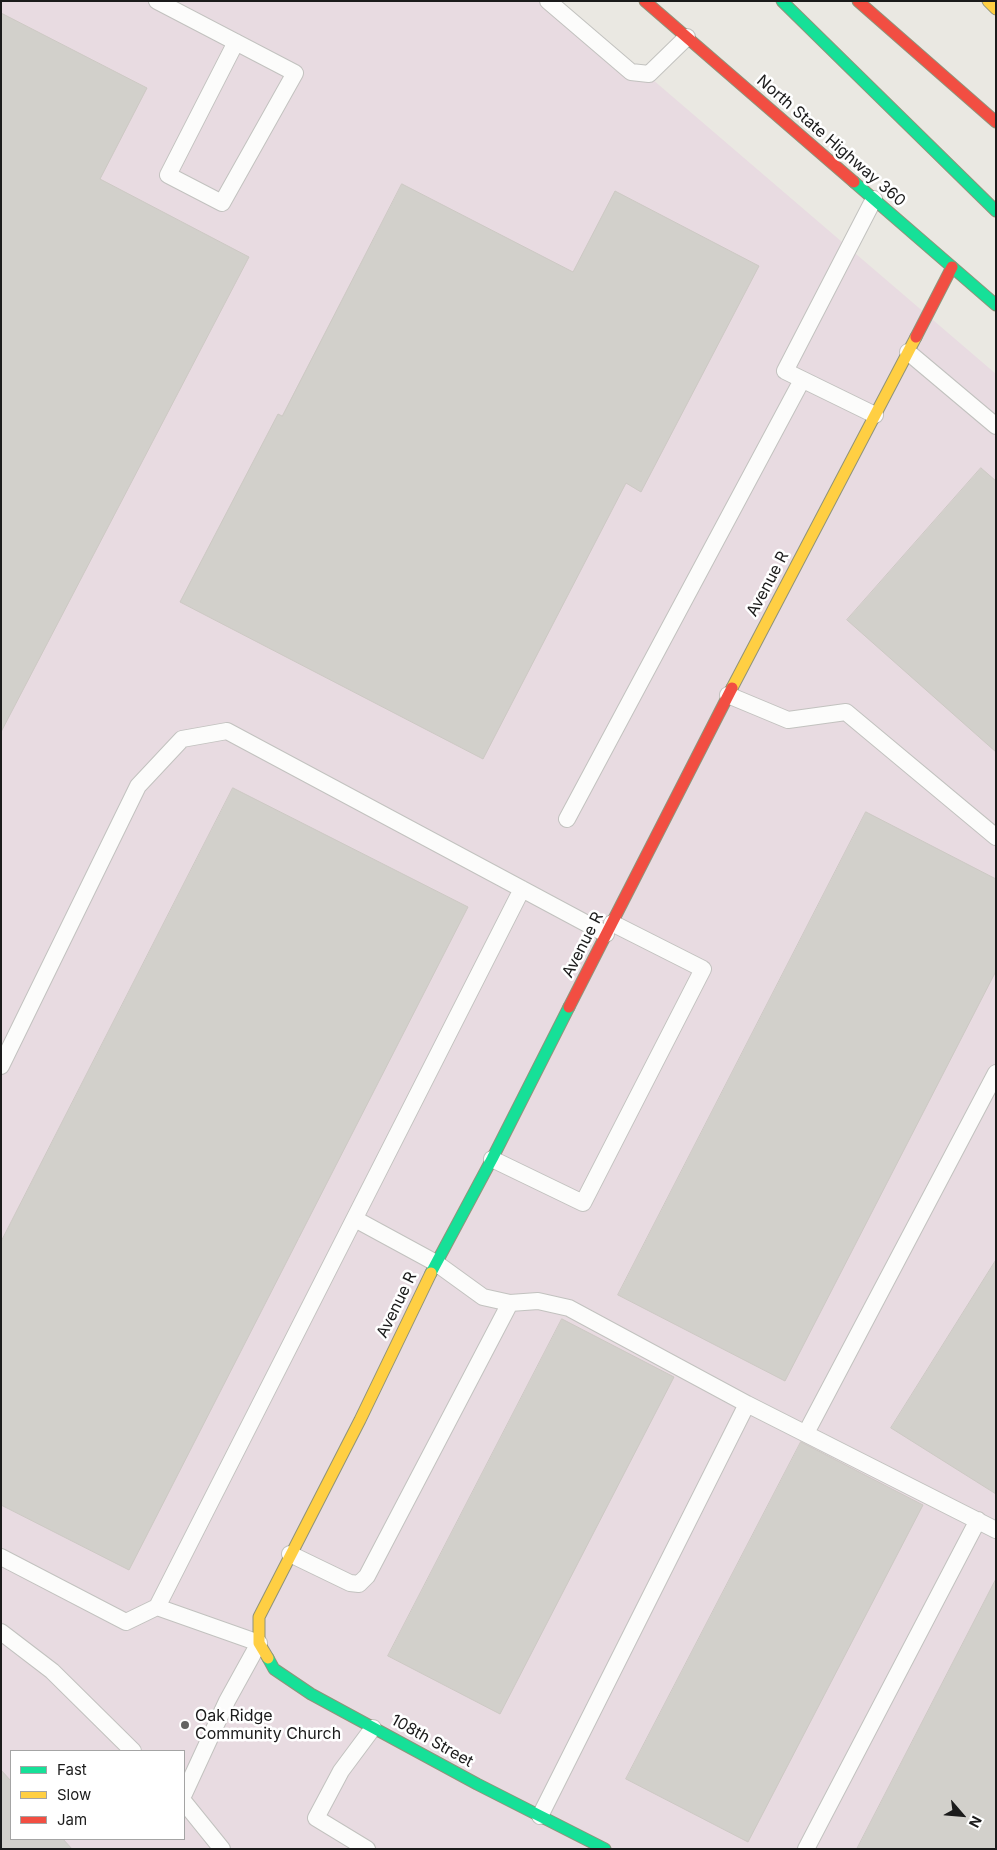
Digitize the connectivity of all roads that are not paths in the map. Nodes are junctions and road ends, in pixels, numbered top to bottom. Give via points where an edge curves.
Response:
1 (157, 1) edge
2 (548, 1) edge
3 (645, 1) edge
4 (782, 1) edge
5 (858, 1) edge
6 (988, 1) edge
7 (996, 8) edge
8 (687, 37) junction
9 (236, 42) junction
10 (996, 122) edge
11 (874, 199) junction
12 (996, 211) edge
13 (952, 267) junction
14 (996, 306) edge
15 (908, 352) junction
16 (802, 380) junction
17 (875, 416) junction
18 (996, 426) edge
19 (728, 695) junction
20 (567, 819) dead end
21 (996, 837) edge
22 (522, 889) junction
23 (609, 929) junction
24 (1, 1066) edge
25 (996, 1073) edge
26 (492, 1159) junction
27 (355, 1220) junction
28 (436, 1263) junction
29 (510, 1303) junction
30 (747, 1404) junction
31 (806, 1433) junction
32 (978, 1520) junction
33 (996, 1530) edge
34 (290, 1554) junction
35 (1, 1557) edge
36 (157, 1607) junction
37 (1, 1632) edge
38 (259, 1643) junction
39 (373, 1728) junction
40 (132, 1750) edge
41 (185, 1792) edge
42 (185, 1803) edge
43 (540, 1816) junction
44 (222, 1849) edge
45 (367, 1849) edge
46 (605, 1849) edge
47 (806, 1849) edge

1 - 9 lane
2 - 8 lane via 630,72 649,74
3 - 8 main road, North State Highway 360
4 - 12 main road
5 - 10 main road
6 - 7 main road
8 - 11 main road, North State Highway 360
9 - 9 lane via 295,73 222,203 168,175
11 - 13 main road, North State Highway 360
11 - 16 lane via 785,371
13 - 14 main road, North State Highway 360
13 - 15 main road, Avenue R
15 - 17 main road, Avenue R
15 - 18 lane
16 - 17 lane
16 - 20 lane
17 - 19 main road, Avenue R
19 - 21 lane via 788,720 846,712
19 - 23 main road, Avenue R
22 - 23 lane
22 - 24 lane via 227,731 182,739 138,786
22 - 27 lane
23 - 26 main road, Avenue R
23 - 26 lane via 703,969 699,978 583,1203
25 - 31 lane
26 - 28 main road, Avenue R
27 - 28 lane
27 - 36 lane
28 - 29 lane via 483,1297
28 - 34 main road, Avenue R
29 - 30 lane via 538,1301 569,1308
29 - 34 lane via 367,1576 359,1584 350,1583
30 - 31 lane
30 - 43 lane
31 - 32 lane
32 - 33 lane
32 - 47 lane
34 - 38 main road, Avenue R via 259,1617
35 - 36 lane via 126,1622
36 - 38 lane
37 - 40 lane via 52,1671
38 - 39 main road, 108th Street via 274,1669 311,1694
38 - 41 lane via 227,1701
39 - 43 main road, 108th Street
39 - 45 lane via 341,1771 316,1818
42 - 44 lane
43 - 46 main road, 108th Street

